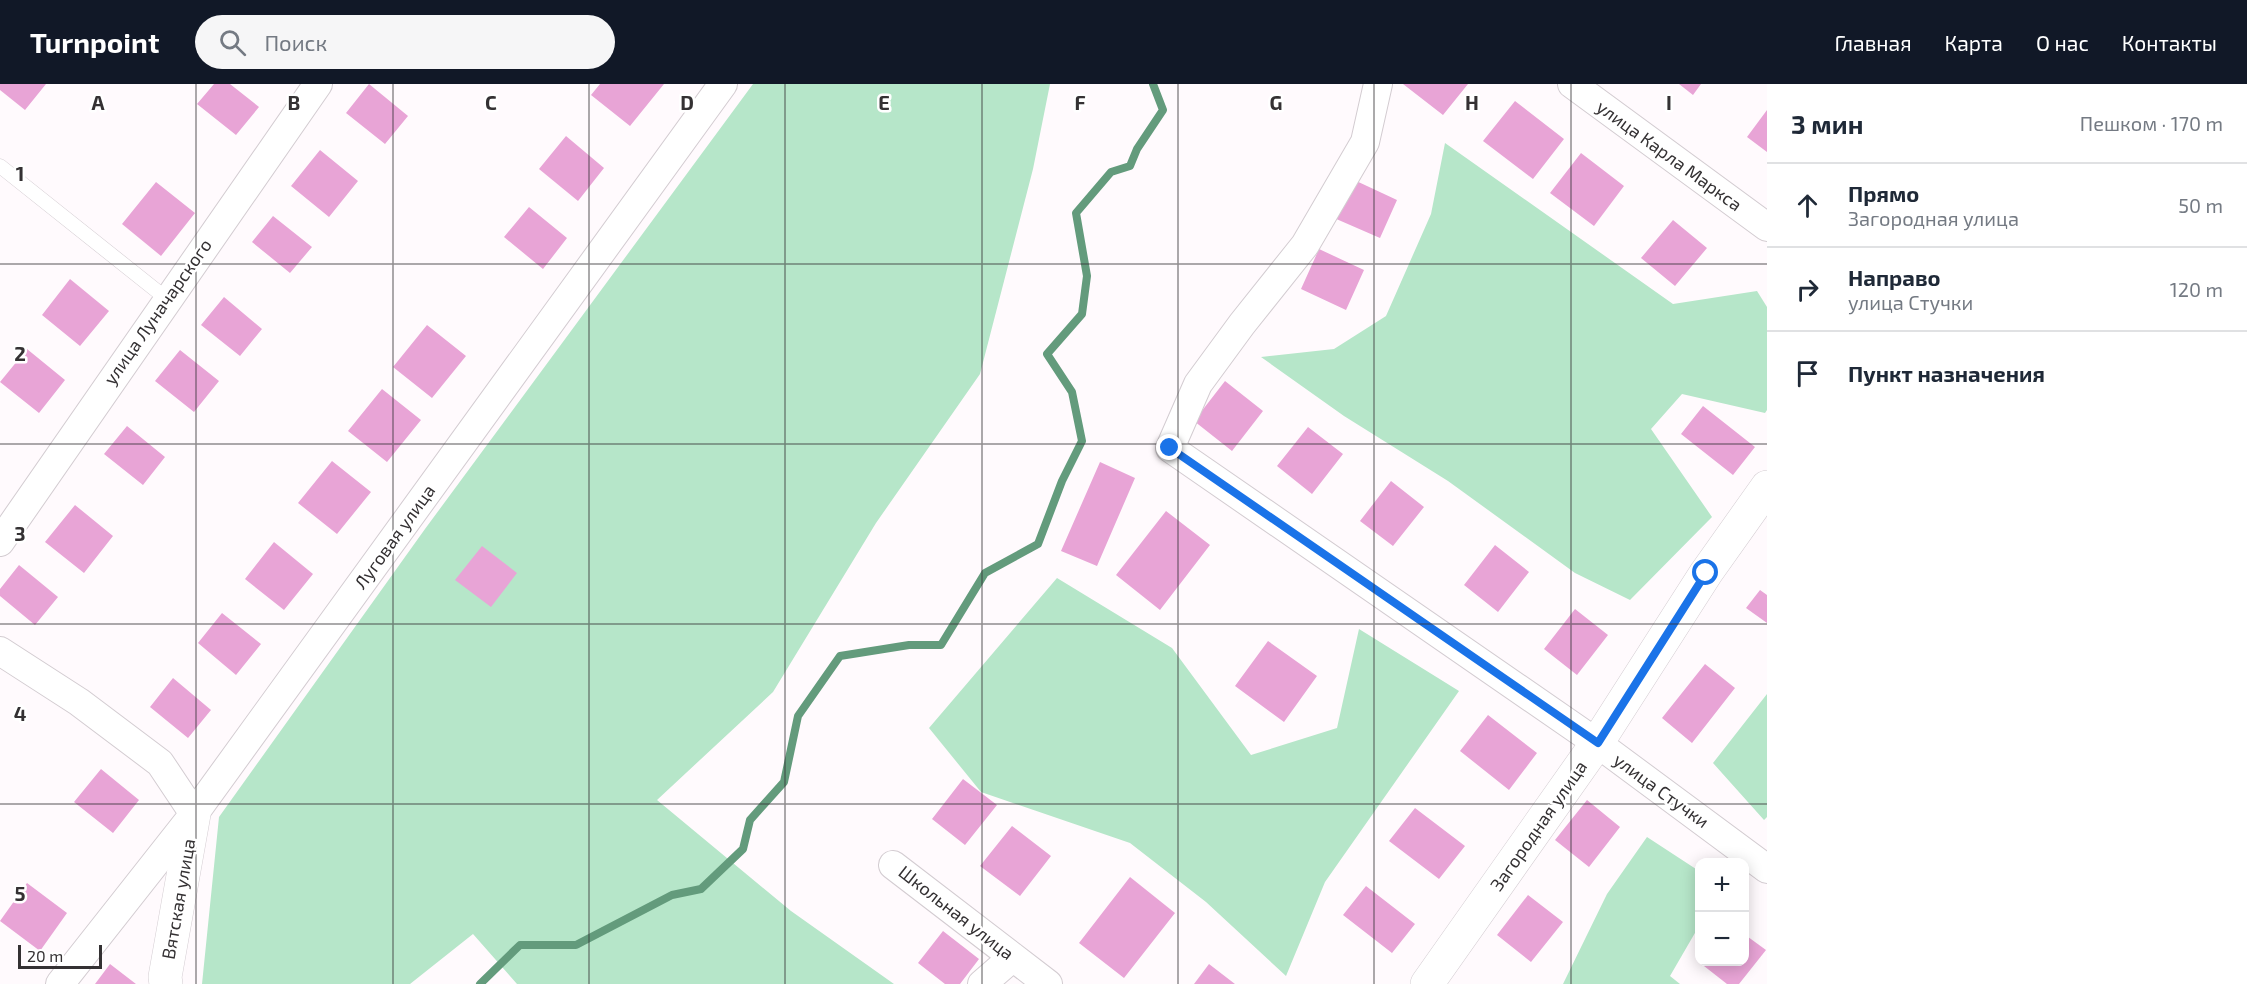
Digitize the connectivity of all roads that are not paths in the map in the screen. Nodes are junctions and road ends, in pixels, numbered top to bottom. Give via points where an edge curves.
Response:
1 (318, 84) edge
2 (723, 84) edge
3 (1378, 84) edge
4 (1572, 84) edge
5 (0, 166) edge
6 (1767, 227) edge
7 (167, 299) junction
8 (1767, 487) edge
9 (0, 542) edge
10 (0, 651) edge
11 (1598, 743) junction
12 (194, 814) junction
13 (892, 864) dead end
14 (1767, 869) edge
15 (1013, 957) junction
16 (60, 984) edge
17 (166, 984) edge
18 (982, 984) edge
19 (1048, 984) edge
20 (1427, 984) edge

1 - 7 street, улица Луначарского
2 - 12 street, Луговая улица
3 - 11 street, улица Стучки via 1365,142 1305,245 1198,384 1170,448
4 - 6 street, улица Карла Маркса
5 - 7 lane
7 - 9 street, улица Луначарского
8 - 11 street, Загородная улица via 1706,573
10 - 12 street via 79,702 160,763
11 - 14 street, улица Стучки
11 - 20 street, Загородная улица
12 - 16 street, Луговая улица
12 - 17 street, Вятская улица
13 - 15 street, Школьная улица
15 - 18 street
15 - 19 street, Школьная улица

